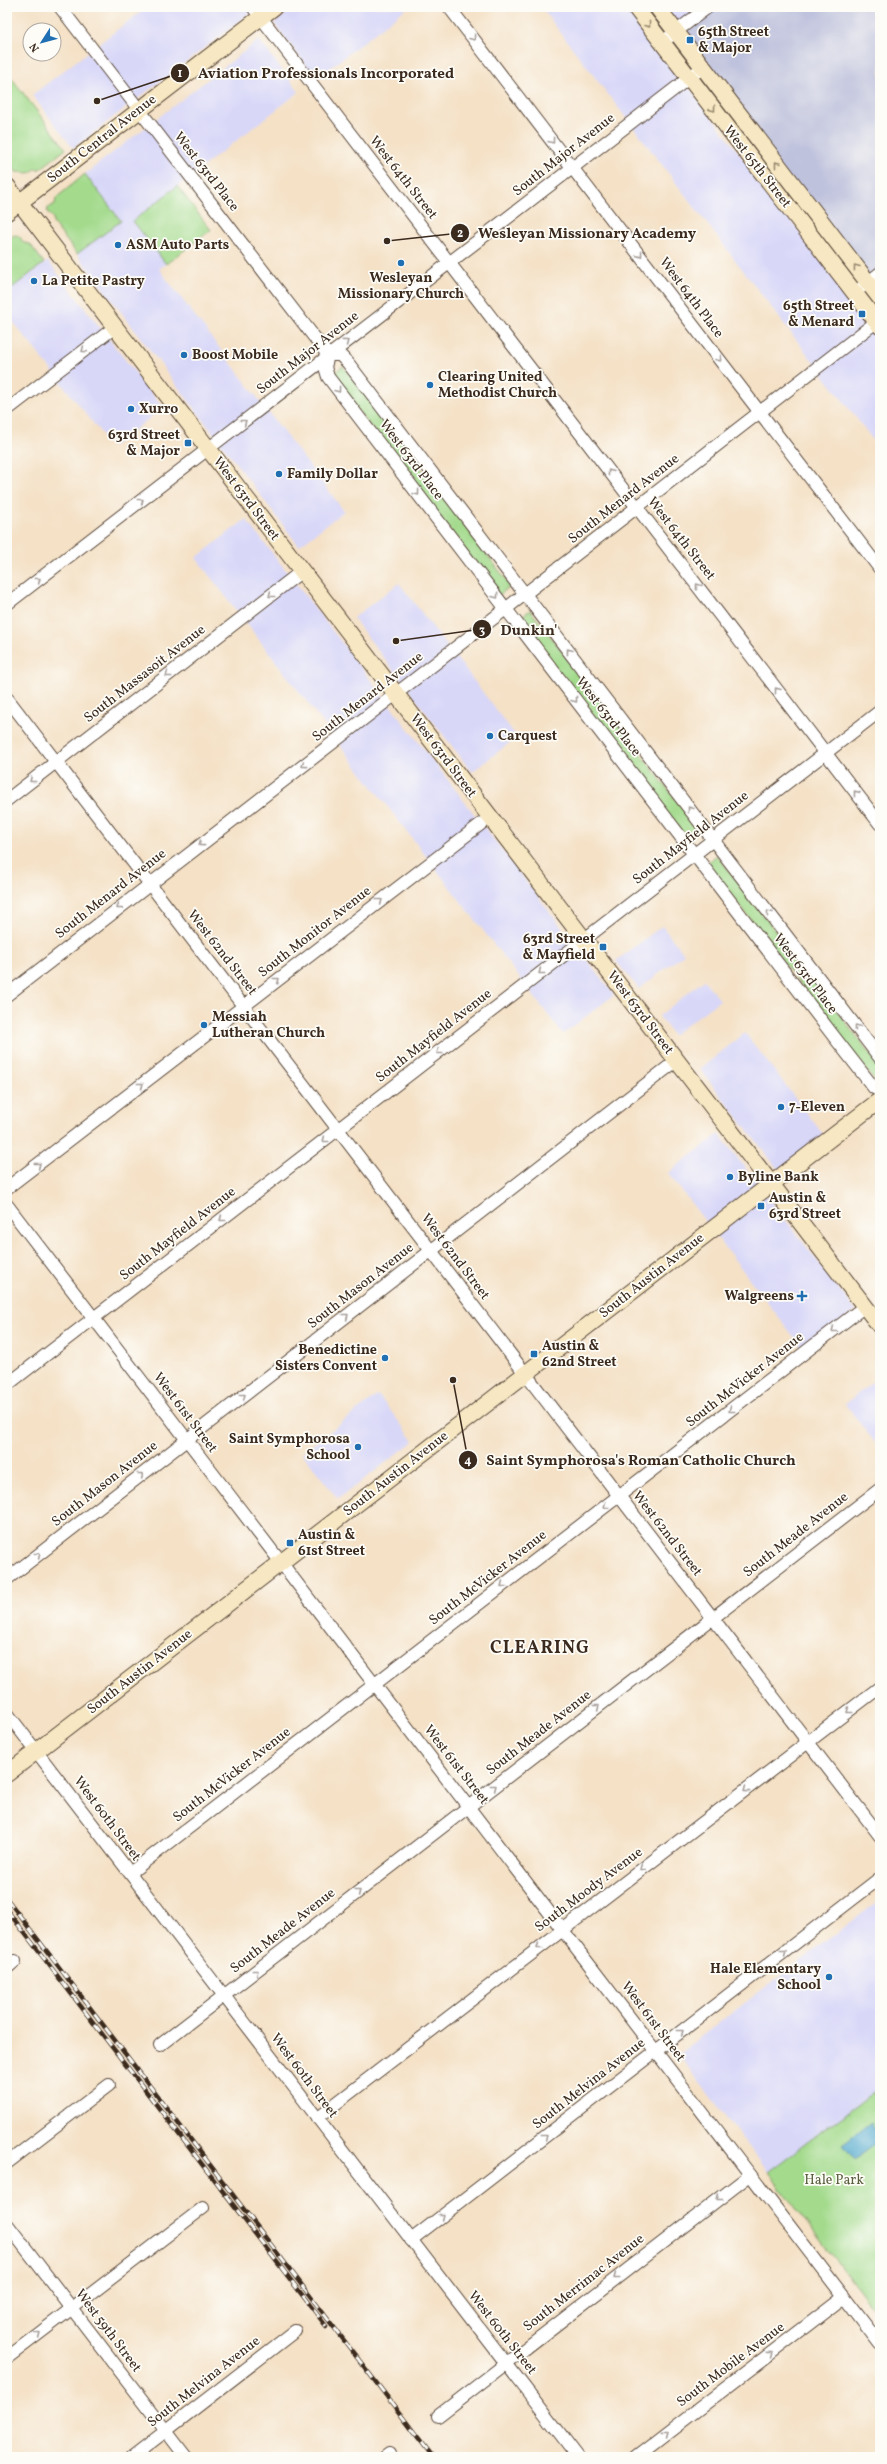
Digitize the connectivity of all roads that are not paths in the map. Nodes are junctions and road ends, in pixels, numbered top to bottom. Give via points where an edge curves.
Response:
1 (60, 7) edge
2 (274, 7) edge
3 (449, 7) edge
4 (635, 7) edge
5 (657, 7) edge
6 (708, 7) edge
7 (256, 12) edge
8 (676, 32) junction
9 (662, 42) junction
10 (703, 67) junction
11 (689, 78) junction
12 (140, 110) junction
13 (572, 168) junction
14 (7, 186) edge
15 (20, 202) junction
16 (7, 212) edge
17 (449, 263) junction
18 (874, 278) edge
19 (854, 293) junction
20 (880, 298) edge
21 (879, 322) edge
22 (115, 327) junction
23 (328, 356) junction
24 (7, 410) edge
25 (760, 412) junction
26 (209, 449) junction
27 (637, 508) junction
28 (880, 569) edge
29 (302, 572) junction
30 (525, 594) junction
31 (7, 604) edge
32 (506, 609) junction
33 (396, 694) junction
34 (7, 698) edge
35 (880, 711) edge
36 (826, 753) junction
37 (56, 762) junction
38 (7, 800) edge
39 (490, 817) junction
40 (880, 824) edge
41 (714, 839) junction
42 (694, 854) junction
43 (149, 883) junction
44 (584, 940) junction
45 (7, 995) edge
46 (244, 1006) junction
47 (880, 1058) edge
48 (676, 1061) junction
49 (880, 1091) edge
50 (880, 1100) edge
51 (338, 1129) junction
52 (772, 1184) junction
53 (7, 1188) edge
54 (7, 1205) edge
55 (431, 1251) junction
56 (865, 1306) junction
57 (94, 1318) junction
58 (880, 1326) edge
59 (526, 1374) junction
60 (7, 1385) edge
61 (187, 1440) junction
62 (880, 1489) edge
63 (619, 1496) junction
64 (281, 1562) junction
65 (7, 1579) edge
66 (713, 1618) junction
67 (375, 1684) junction
68 (880, 1687) edge
69 (7, 1713) edge
70 (808, 1742) junction
71 (37, 1751) junction
72 (7, 1774) edge
73 (469, 1806) junction
74 (880, 1836) edge
75 (130, 1873) junction
76 (880, 1878) edge
77 (563, 1928) junction
78 (225, 1996) junction
79 (160, 2045) dead end
80 (656, 2051) junction
81 (109, 2085) dead end
82 (317, 2118) junction
83 (7, 2163) edge
84 (750, 2174) junction
85 (203, 2208) dead end
86 (7, 2224) edge
87 (411, 2240) junction
88 (844, 2297) junction
89 (72, 2308) junction
90 (295, 2331) dead end
91 (880, 2344) edge
92 (7, 2358) edge
93 (506, 2362) junction
94 (438, 2416) dead end
95 (166, 2431) junction
96 (132, 2457) edge
97 (186, 2457) edge
98 (578, 2457) edge
99 (636, 2457) edge

1 - 12 street, West 63rd Place
2 - 7 street, South Central Avenue
3 -> 13 street, West 64th Place
4 -> 9 street, West 65th Street
5 - 8 street, West 65th Street
6 - 8 street
7 - 12 street, South Central Avenue
7 - 17 street, West 64th Street
8 - 9 street
8 - 10 street, West 65th Street
9 - 11 street, West 65th Street
10 - 11 street, South Major Avenue
18 -> 10 street, West 65th Street
11 - 13 street, South Major Avenue
11 -> 19 street, West 65th Street
12 - 15 street, South Central Avenue
12 - 23 street, West 63rd Place
13 - 17 street, South Major Avenue
13 -> 25 street, West 64th Place
14 - 15 street, West 63rd Street
15 - 16 street, South Central Avenue
15 - 22 street, West 63rd Street
23 -> 17 street, South Major Avenue
27 -> 17 street, West 64th Street
18 - 19 street
18 - 20 street, West 65th Street
19 - 21 street, West 65th Street
21 - 25 street, South Menard Avenue
22 -> 24 street
22 - 26 street, West 63rd Street
26 -> 23 street, South Major Avenue
23 - 30 street, West 63rd Place via 340,355 348,363
23 -> 32 street, West 63rd Place via 325,367 328,377
25 - 27 street, South Menard Avenue
25 - 28 street, West 64th Place
26 - 29 street, West 63rd Street
31 -> 26 street, South Major Avenue
27 - 30 street, South Menard Avenue
36 -> 27 street, West 64th Street
29 - 33 street, West 63rd Street
29 -> 37 street, South Massasoit Avenue
30 - 32 street, South Menard Avenue
41 -> 30 street, West 63rd Place
32 - 33 street, South Menard Avenue
32 -> 42 street, West 63rd Place
33 - 39 street, West 63rd Street
33 -> 43 street, South Menard Avenue
34 - 37 street, West 62nd Street
35 - 36 street, South Mayfield Avenue
40 -> 36 street, West 64th Street
36 - 41 street, South Mayfield Avenue
37 -> 38 street, South Massasoit Avenue
37 - 43 street, West 62nd Street
39 - 44 street, West 63rd Street
46 -> 39 street, South Monitor Avenue
41 - 42 street, South Mayfield Avenue
47 -> 41 street, West 63rd Place
42 - 44 street, South Mayfield Avenue
42 - 49 street, West 63rd Place via 874,1088
43 -> 45 street, South Menard Avenue
43 - 46 street, West 62nd Street
44 - 48 street, West 63rd Street
44 -> 51 street, South Mayfield Avenue
46 - 51 street, West 62nd Street
53 -> 46 street, South Monitor Avenue
48 - 52 street, West 63rd Street
48 - 55 street, South Mason Avenue
50 - 52 street, South Austin Avenue
51 - 55 street, West 62nd Street
51 -> 57 street, South Mayfield Avenue
52 - 56 street, West 63rd Street
52 - 59 street, South Austin Avenue
54 - 57 street, West 61st Street
55 - 59 street, West 62nd Street
61 -> 55 street, South Mason Avenue
56 - 58 street, West 63rd Street
56 -> 63 street, South McVicker Avenue
57 - 60 street, South Mayfield Avenue
57 - 61 street, West 61st Street
59 - 63 street, West 62nd Street
59 - 64 street, South Austin Avenue
61 - 64 street, West 61st Street
65 -> 61 street, South Mason Avenue
62 - 66 street, South Meade Avenue
63 - 66 street, West 62nd Street
63 -> 67 street, South McVicker Avenue
64 - 67 street, West 61st Street
64 - 71 street, South Austin Avenue
66 - 70 street, West 62nd Street
73 -> 66 street, South Meade Avenue
67 - 73 street, West 61st Street
67 - 75 street, South McVicker Avenue
68 -> 70 street, South Moody Avenue
69 - 71 street, West 60th Street
70 - 74 street, West 62nd Street
70 -> 77 street, South Moody Avenue
71 - 72 street, South Austin Avenue
71 - 75 street, West 60th Street
73 - 77 street, West 61st Street
78 -> 73 street, South Meade Avenue
75 - 78 street, West 60th Street
80 -> 76 street, South Melvina Avenue
77 - 80 street, West 61st Street
77 -> 82 street, South Moody Avenue
78 - 79 street, South Meade Avenue
78 - 82 street, West 60th Street
80 - 84 street, West 61st Street
87 -> 80 street, South Melvina Avenue
81 - 83 street
82 - 87 street, West 60th Street
84 - 88 street, West 61st Street
84 -> 93 street, South Merrimac Avenue
85 - 89 street
86 - 89 street, West 59th Street
87 - 93 street, West 60th Street
88 - 91 street, West 61st Street
99 -> 88 street, South Mobile Avenue
92 -> 89 street
89 - 95 street, West 59th Street
90 - 95 street, South Melvina Avenue
93 - 94 street, South Merrimac Avenue
93 - 98 street, West 60th Street
95 - 96 street, South Melvina Avenue
95 - 97 street, West 59th Street

